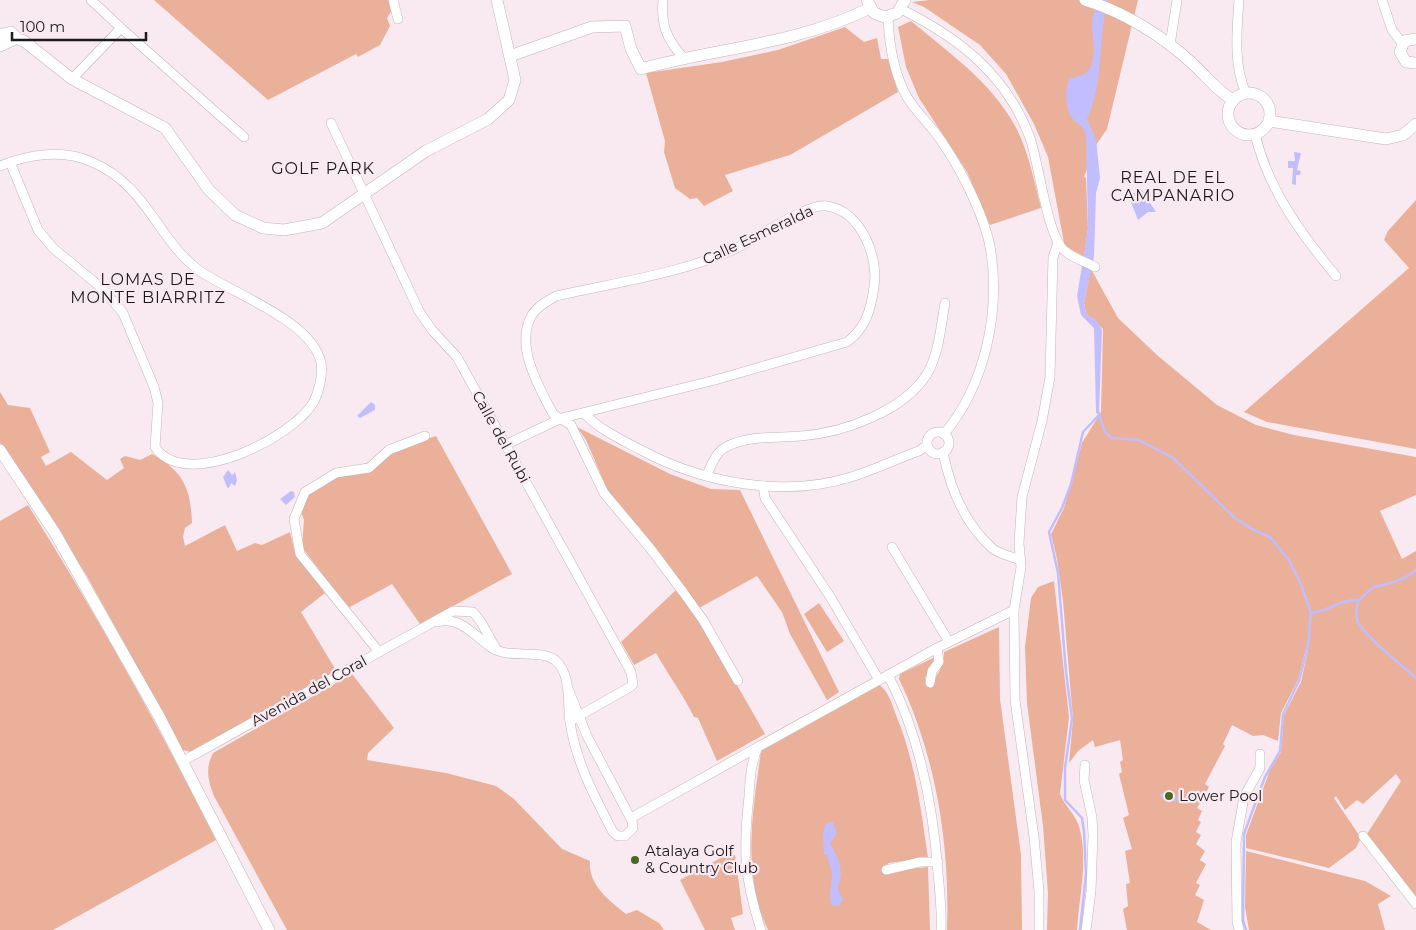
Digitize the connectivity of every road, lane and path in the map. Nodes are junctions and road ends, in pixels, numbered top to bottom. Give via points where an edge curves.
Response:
1 (91, 0) edge
2 (393, 0) edge
3 (497, 0) edge
4 (663, 0) edge
5 (1177, 0) edge
6 (1240, 0) edge
7 (1382, 0) edge
8 (1087, 1) edge
9 (869, 4) edge
10 (903, 5) edge
11 (888, 16) junction
12 (398, 19) dead end
13 (121, 28) junction
14 (0, 35) edge
15 (15, 38) junction
16 (1416, 39) edge
17 (1402, 43) junction
18 (1170, 45) junction
19 (0, 46) edge
20 (510, 56) junction
21 (683, 57) junction
22 (1416, 64) edge
23 (72, 80) junction
24 (1246, 93) junction
25 (1233, 100) junction
26 (1269, 121) junction
27 (331, 123) dead end
28 (1416, 124) edge
29 (1255, 134) junction
30 (244, 137) dead end
31 (10, 162) junction
32 (0, 166) edge
33 (364, 195) junction
34 (1058, 243) junction
35 (1095, 267) dead end
36 (1336, 276) dead end
37 (945, 303) dead end
38 (584, 413) junction
39 (562, 418) junction
40 (944, 434) junction
41 (425, 436) dead end
42 (505, 445) junction
43 (927, 445) junction
44 (0, 450) edge
45 (943, 452) junction
46 (707, 475) junction
47 (763, 486) junction
48 (892, 548) dead end
49 (1021, 560) junction
50 (1014, 610) junction
51 (437, 622) junction
52 (949, 642) junction
53 (938, 648) junction
54 (497, 650) junction
55 (379, 652) junction
56 (888, 675) junction
57 (879, 680) junction
58 (738, 681) dead end
59 (930, 682) dead end
60 (568, 686) junction
61 (580, 716) junction
62 (570, 721) junction
63 (758, 747) junction
64 (1260, 754) dead end
65 (183, 761) junction
66 (1085, 765) dead end
67 (631, 818) junction
68 (1363, 836) dead end
69 (938, 862) junction
70 (886, 870) dead end
71 (1416, 904) edge
72 (269, 930) edge
73 (761, 930) edge
74 (941, 930) edge
75 (1039, 930) edge
76 (1086, 930) edge
77 (1239, 930) edge

1 - 13 street
2 - 12 street
3 - 20 street
4 - 21 street via 661,19
5 - 18 street
6 - 24 street via 1240,82
7 - 17 street via 1392,30
8 - 18 street via 1120,14
9 - 11 street via 880,16
9 - 21 street via 850,18 766,43
10 - 11 street
10 - 34 street via 971,52 992,74 1015,107 1030,138
11 - 40 street via 898,76 907,96 944,144 963,178 991,251 990,324 981,371 957,419
13 - 23 street
13 - 30 street
14 - 15 street via 11,32
15 - 19 street
15 - 23 street via 24,41
16 - 17 street via 1410,38
17 - 22 street via 1402,58 1409,64
18 - 25 street
20 - 21 street via 592,27 625,26 630,49 641,69
20 - 33 street via 515,80 509,100 488,119 426,151
23 - 33 street via 165,128 209,190 235,215 263,228 284,230 322,223
24 - 25 street
24 - 26 street via 1260,96 1266,102 1270,111
25 - 29 street via 1228,110 1231,125 1244,134
26 - 28 street via 1386,140 1404,135
26 - 29 street
27 - 33 street, Calle del Rubi
29 - 36 street via 1271,180 1292,220
31 - 31 street via 38,230 53,248 103,289 123,313 154,387 158,403 155,447 159,454 188,464 227,460 278,435 302,417 313,402 321,370 318,354 305,334 199,270 183,255 132,189 111,172 91,161 68,155 43,154
31 - 32 street
33 - 42 street, Calle del Rubi via 419,310 457,357
34 - 35 street via 1064,251
34 - 49 street via 1053,257 1050,377 1022,498
37 - 46 street via 934,359 928,373 909,396 854,424 827,432 739,441 724,448
38 - 39 street, Calle Esmeralda
38 - 39 street, Calle Esmeralda via 847,342 865,323 876,277 875,260 864,233 836,208 816,206 738,247 695,265 556,296 532,314 526,334 531,364 544,397 553,414
38 - 46 street via 613,434 658,459
39 - 42 street, Calle Esmeralda
39 - 58 street via 578,435 594,477 604,493 703,620
40 - 43 street via 934,433 928,438
40 - 45 street via 949,443
41 - 55 street via 389,450 369,468 336,473 304,492 294,519 300,554
42 - 61 street, Calle del Rubi via 631,672 633,684
43 - 45 street via 934,453
43 - 47 street via 850,477 803,486
44 - 65 street via 55,533
45 - 49 street via 958,503 968,518 993,549
46 - 47 street
47 - 57 street via 765,498 831,598
48 - 52 street
49 - 50 street
50 - 52 street
50 - 75 street via 1015,700 1034,837
51 - 54 street via 445,620 464,625
51 - 54 street, Avenida del Coral via 453,612 473,612
51 - 55 street, Avenida del Coral
52 - 53 street
53 - 56 street
53 - 59 street via 938,662
54 - 60 street via 553,659
55 - 65 street, Avenida del Coral
56 - 57 street
56 - 69 street via 916,741 925,772
57 - 63 street
60 - 61 street
60 - 62 street
61 - 62 street
61 - 67 street
62 - 67 street via 584,776 613,832 622,836 628,834 633,825
63 - 67 street
63 - 73 street via 753,757 745,830 745,870
64 - 77 street via 1260,768 1244,797 1236,842
65 - 72 street
66 - 76 street via 1084,780 1093,826 1092,891
68 - 71 street
69 - 70 street via 920,862
69 - 74 street

